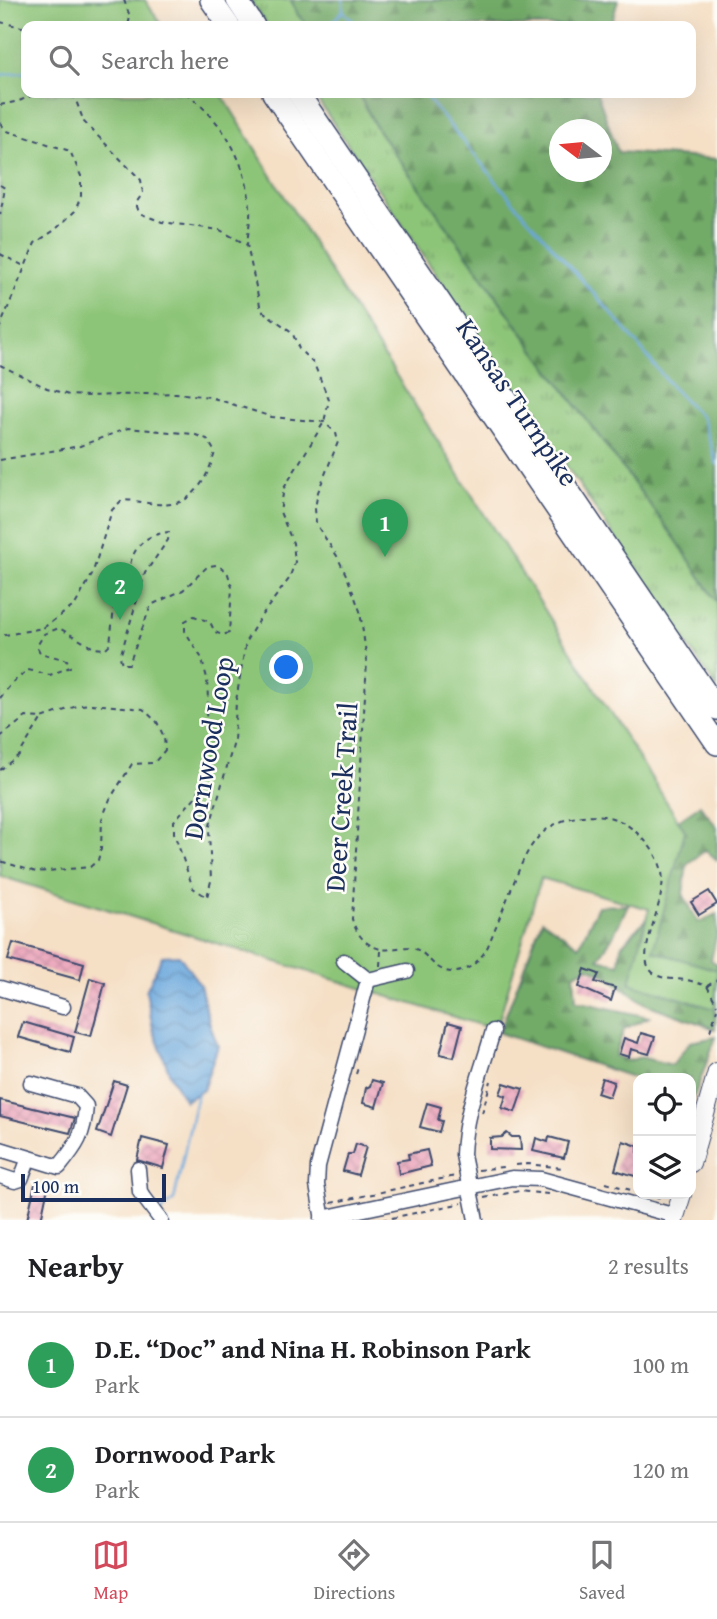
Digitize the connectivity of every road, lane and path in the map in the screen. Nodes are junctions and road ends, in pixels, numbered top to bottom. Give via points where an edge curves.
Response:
1 (124, 0) edge
2 (211, 0) edge
3 (237, 0) edge
4 (129, 21) edge
5 (226, 21) edge
6 (251, 21) edge
7 (0, 22) edge
8 (21, 27) edge
9 (27, 98) edge
10 (75, 98) edge
11 (193, 98) edge
12 (276, 98) edge
13 (301, 98) edge
14 (0, 105) edge
15 (0, 123) edge
16 (0, 185) edge
17 (0, 215) edge
18 (247, 245) junction
19 (0, 254) edge
20 (25, 266) junction
21 (0, 327) edge
22 (0, 365) edge
23 (324, 422) junction
24 (0, 460) edge
25 (0, 636) edge
26 (0, 698) edge
27 (717, 709) edge
28 (43, 718) junction
29 (0, 737) edge
30 (717, 744) edge
31 (0, 770) edge
32 (0, 861) edge
33 (382, 950) junction
34 (344, 961) dead end
35 (407, 971) dead end
36 (383, 976) junction
37 (368, 980) junction
38 (717, 980) edge
39 (707, 986) junction
40 (0, 988) edge
41 (63, 1007) dead end
42 (717, 1007) edge
43 (493, 1031) dead end
44 (710, 1031) dead end
45 (717, 1072) edge
46 (493, 1075) dead end
47 (30, 1083) dead end
48 (479, 1123) dead end
49 (696, 1146) edge
50 (0, 1149) edge
51 (29, 1158) junction
52 (138, 1169) dead end
53 (0, 1176) edge
54 (473, 1182) junction
55 (606, 1183) dead end
56 (633, 1191) edge
57 (549, 1194) dead end
58 (681, 1199) edge
59 (332, 1207) dead end
60 (675, 1218) edge
61 (322, 1219) edge
62 (161, 1220) edge
63 (382, 1220) edge
64 (476, 1220) edge

1 - 4 path
2 - 5 highway
3 - 6 highway
7 - 8 path
9 - 14 path
10 - 18 path via 84,122 141,180 143,193 136,203 139,213 162,222 220,230
11 - 18 path via 228,137 244,168 250,208
12 - 30 highway, Kansas Turnpike
13 - 27 highway, Kansas Turnpike
15 - 20 path via 7,131 70,151 81,176 75,211 35,243
16 - 17 path via 5,188
18 - 23 path via 261,310 292,332 299,349 314,364 329,400
19 - 20 path
20 - 21 path
22 - 23 path via 69,395 176,393 209,397 272,417
23 - 26 path, Dornwood Loop via 284,488 280,512 293,543 295,562 289,579 246,641 234,742 209,829 211,881 207,897 193,888 174,833 174,821 197,795 210,768 212,743 206,717 207,678 201,657 184,631 185,621 194,616 210,622 215,632 229,633 232,587 227,571 208,566 183,590 151,605 129,664 122,664 120,657 145,573 169,532 146,540 132,553 128,574 117,575 110,584 114,607 110,644 105,649 94,648 59,628 44,634 37,646 40,653 67,660 70,667 50,675 28,670
23 - 33 path, Deer Creek Trail via 336,433 338,442 318,492 316,524 352,589 367,662 352,919 361,938
24 - 25 path via 80,446 128,428 193,433 207,439 215,452 204,480 188,499 171,504 122,500 112,510 92,575 75,605 43,628
28 - 29 path, Dornwood Loop via 26,717
28 - 31 path via 19,755
28 - 32 path, Dornwood Loop via 80,705 143,709 156,722 165,750 154,762 132,764 116,788 102,819 102,849 90,867 41,872
33 - 36 path
33 - 39 path via 410,947 448,971 475,966 488,946 530,845 552,825 593,814 616,819 635,830 650,846 662,872 662,892 646,954 649,968 665,979
34 - 37 street
35 - 36 street
36 - 37 street
37 - 61 street via 318,1166
38 - 39 path
39 - 42 path
40 - 41 street
42 - 44 path
43 - 54 street via 464,1135 463,1155
45 - 49 main road
46 - 48 path
47 - 51 street via 77,1096 86,1106 85,1128 59,1167
50 - 51 street
51 - 53 street via 21,1179
52 - 62 street via 139,1192
54 - 57 path
54 - 59 path via 331,1203
54 - 60 street via 541,1179
54 - 61 street
54 - 63 path
54 - 64 street
55 - 56 path
58 - 60 main road

